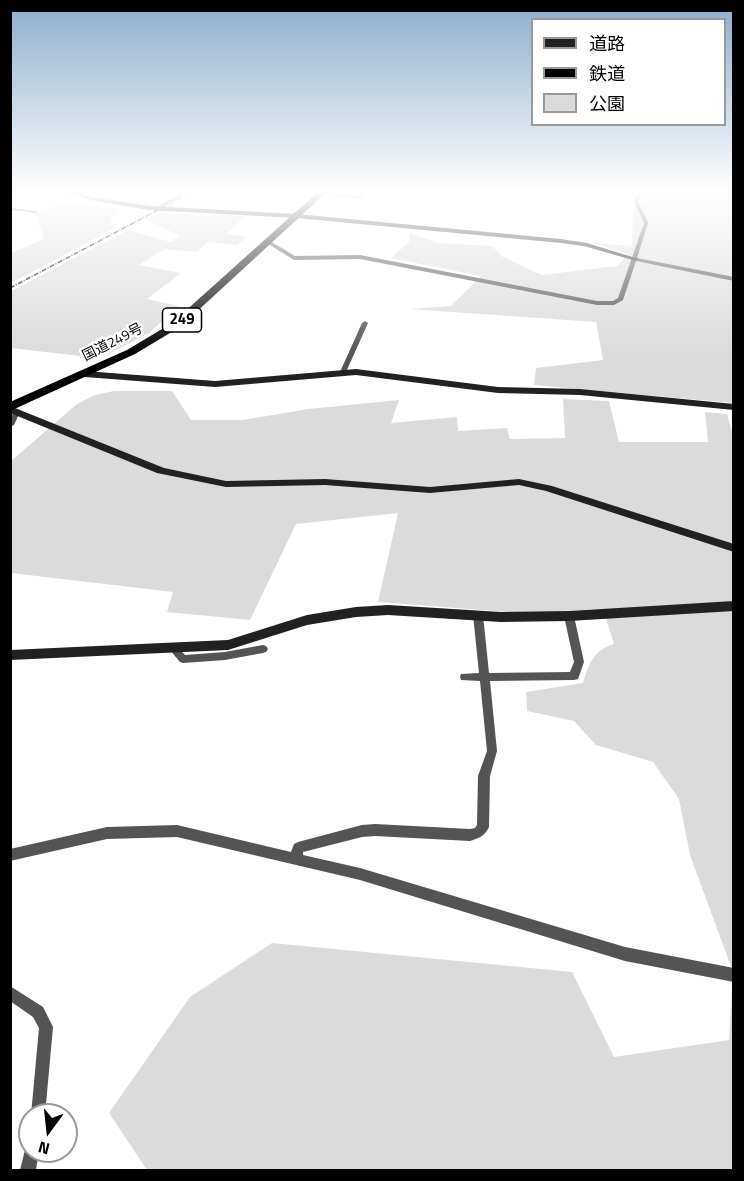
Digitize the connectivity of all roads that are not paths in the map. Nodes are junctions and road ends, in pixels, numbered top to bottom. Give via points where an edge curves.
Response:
1 (265, 245) edge
2 (273, 245) edge
3 (589, 245) edge
4 (640, 245) edge
5 (636, 259) junction
6 (734, 279) edge
7 (365, 323) dead end
8 (343, 372) junction
9 (86, 374) junction
10 (734, 407) edge
11 (13, 409) edge
12 (10, 425) edge
13 (734, 548) edge
14 (734, 606) edge
15 (478, 615) junction
16 (569, 616) junction
17 (174, 649) junction
18 (262, 649) dead end
19 (10, 655) edge
20 (465, 677) dead end
21 (486, 677) junction
22 (10, 855) edge
23 (296, 858) junction
24 (734, 975) edge
25 (10, 993) edge
26 (39, 1103) edge

1 - 9 highway, 国道249号 / 249 via 176,325
2 - 5 street via 294,258 382,260 603,303 621,298
3 - 5 street
4 - 5 street
5 - 6 street
7 - 8 street
8 - 9 street via 215,384
8 - 10 street via 498,390 580,392
9 - 11 highway, 国道249号 / 249
11 - 12 street
11 - 13 street via 161,471 226,484 325,482 430,490 519,482
14 - 16 street
15 - 16 street
15 - 17 street via 356,612 307,620 228,645
15 - 21 street
16 - 21 street via 579,662 574,676
17 - 18 street via 183,658
17 - 19 street
20 - 21 street
21 - 23 street via 492,751 484,776 483,827 478,833 362,831 298,848
22 - 23 street via 107,833 165,831 197,834
23 - 24 street via 625,954
25 - 26 street via 38,1012 46,1027

